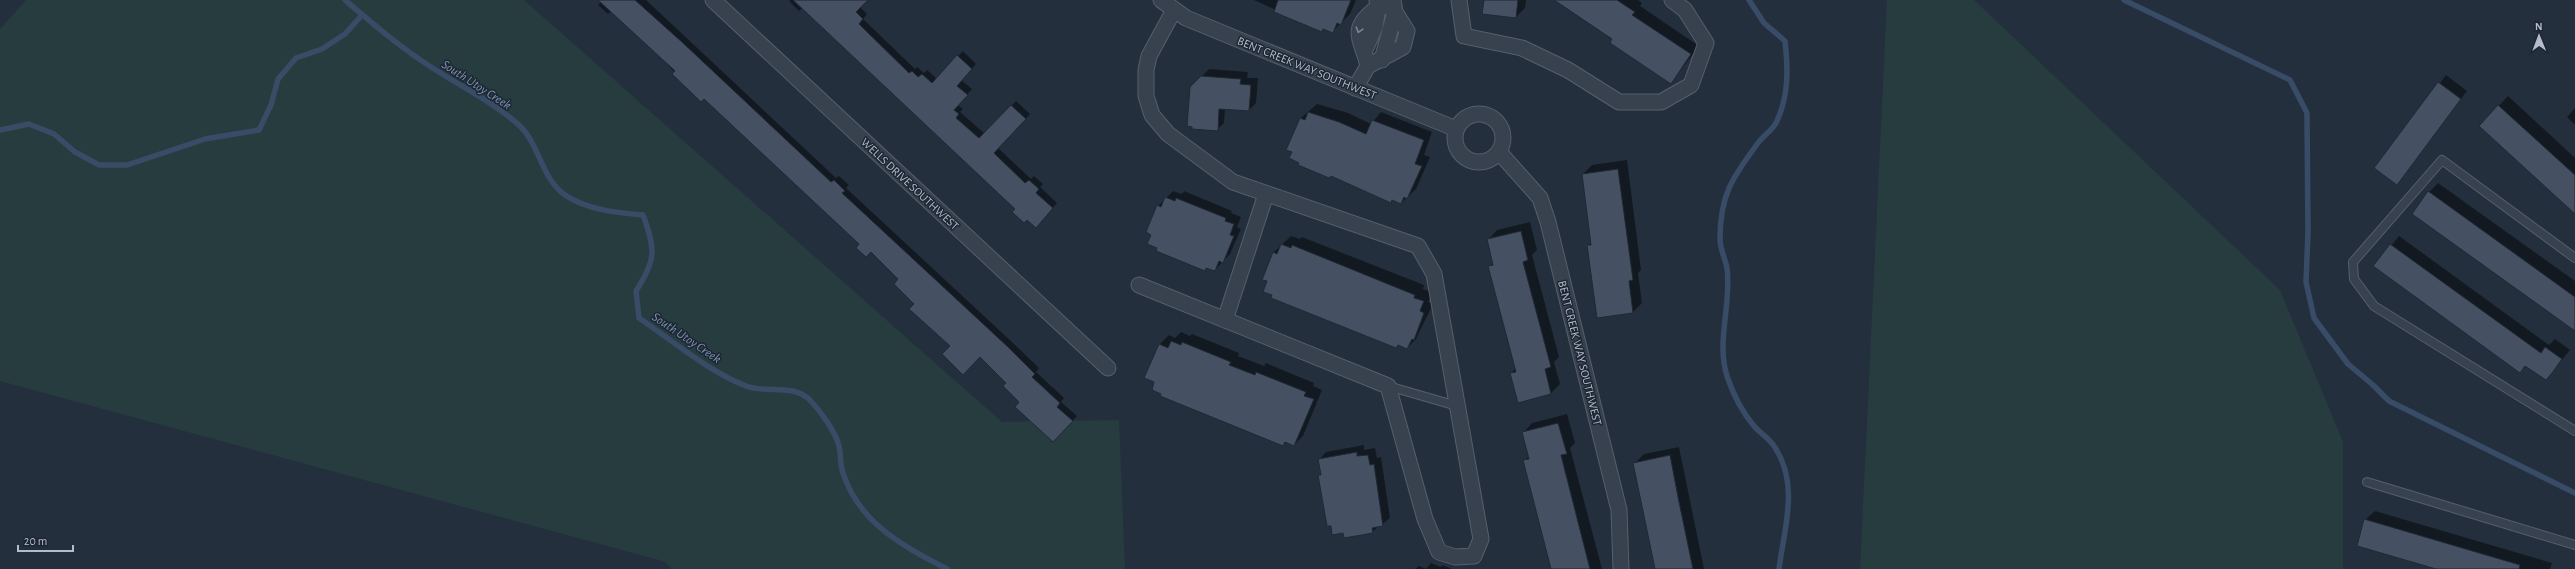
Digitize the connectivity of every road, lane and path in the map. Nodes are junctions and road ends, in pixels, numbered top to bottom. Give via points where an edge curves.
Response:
1 (713, 0) edge
2 (1162, 0) edge
3 (1459, 0) edge
4 (1672, 0) edge
5 (1377, 4) edge
6 (1684, 5) edge
7 (1394, 6) edge
8 (1174, 10) junction
9 (1366, 59) junction
10 (1355, 88) junction
11 (1456, 129) junction
12 (1499, 152) junction
13 (1266, 194) junction
14 (2575, 258) edge
15 (1139, 285) dead end
16 (1225, 320) junction
17 (1108, 368) dead end
18 (1388, 386) junction
19 (1457, 406) junction
20 (2575, 431) edge
21 (2367, 482) dead end
22 (2575, 545) edge
23 (1621, 569) edge

1 - 17 street, WELLS DRIVE SOUTHWEST
2 - 8 street, BENT CREEK WAY SOUTHWEST
3 - 6 street via 1464,36 1522,48 1568,70 1619,102 1661,102 1691,84 1706,43
4 - 6 street
5 - 7 street
5 -> 9 street via 1375,27
7 - 9 street via 1382,60
8 - 10 street, BENT CREEK WAY SOUTHWEST via 1186,18
8 - 13 street via 1148,56 1146,96 1152,115 1168,134 1233,182
9 - 10 street
10 - 11 street, BENT CREEK WAY SOUTHWEST
11 - 12 street via 1456,146 1462,156 1473,162 1485,162
11 - 12 street via 1465,118 1473,114 1489,115 1502,130 1503,143
12 - 23 street, BENT CREEK WAY SOUTHWEST via 1540,198 1548,222 1619,510
13 - 16 street
13 - 19 street via 1418,246 1434,274
14 - 20 lane via 2442,160 2353,262 2354,279 2374,306
15 - 16 street
16 - 18 street
18 - 19 lane
18 - 19 street via 1425,519 1439,552 1456,557 1474,556 1481,539
21 - 22 lane

